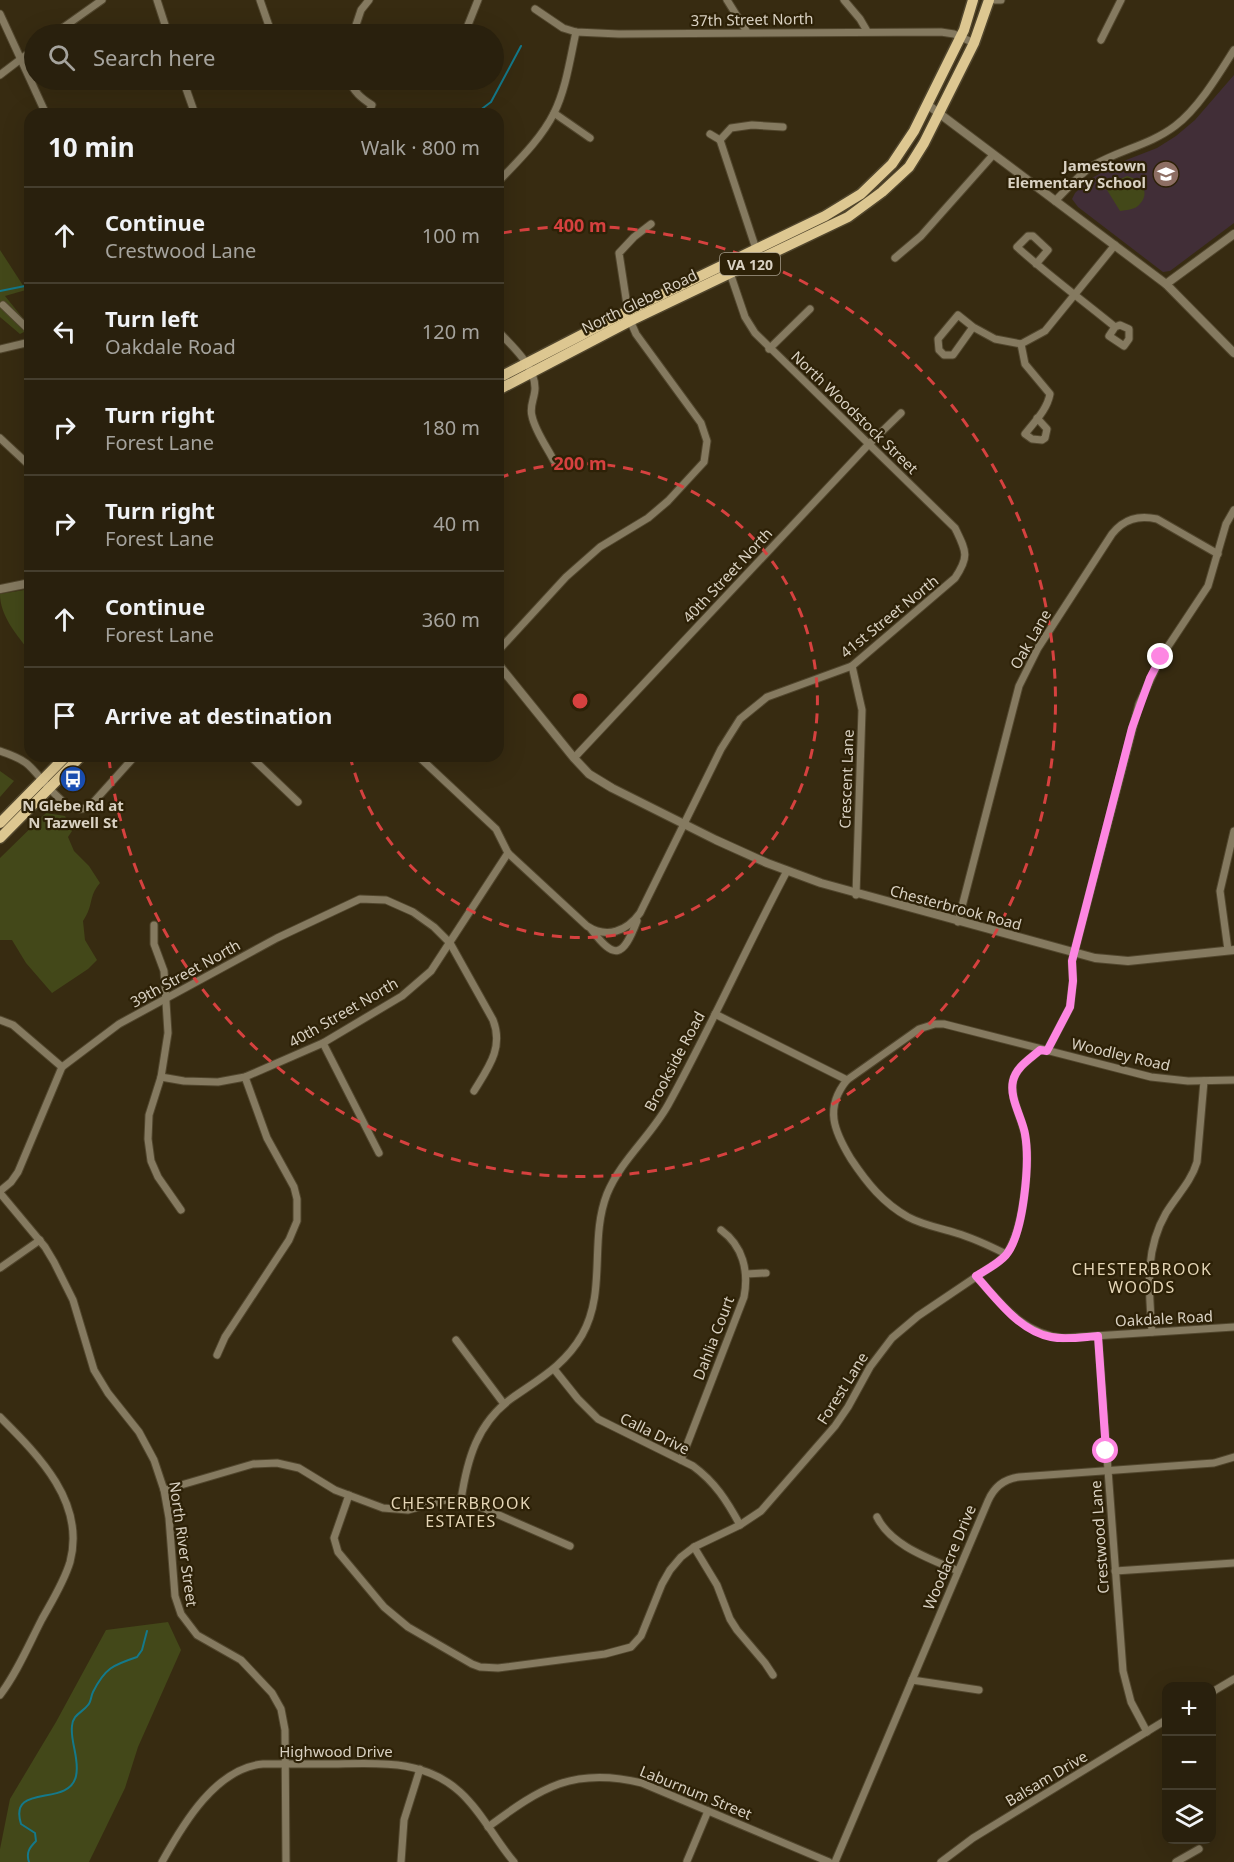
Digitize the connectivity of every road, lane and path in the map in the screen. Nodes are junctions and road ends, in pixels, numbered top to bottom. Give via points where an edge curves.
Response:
1 (102, 0) edge
2 (157, 0) edge
3 (260, 0) edge
4 (369, 0) edge
5 (478, 0) edge
6 (727, 0) edge
7 (844, 0) edge
8 (973, 0) edge
9 (989, 0) edge
10 (995, 0) edge
11 (1000, 0) edge
12 (1121, 0) edge
13 (535, 9) dead end
14 (0, 14) edge
15 (68, 24) edge
16 (165, 24) edge
17 (268, 24) edge
18 (356, 24) edge
19 (468, 24) edge
20 (867, 31) junction
21 (576, 32) junction
22 (747, 32) junction
23 (961, 37) junction
24 (1101, 40) dead end
25 (975, 43) junction
26 (1234, 50) edge
27 (24, 56) edge
28 (20, 59) junction
29 (24, 67) edge
30 (0, 75) edge
31 (35, 90) edge
32 (187, 90) edge
33 (354, 90) edge
34 (928, 105) junction
35 (43, 108) edge
36 (193, 108) edge
37 (371, 108) edge
38 (554, 113) junction
39 (939, 114) junction
40 (783, 127) dead end
41 (710, 134) dead end
42 (590, 138) dead end
43 (720, 140) junction
44 (993, 155) junction
45 (504, 175) edge
46 (1055, 201) junction
47 (651, 224) dead end
48 (1234, 234) edge
49 (1115, 245) junction
50 (756, 249) junction
51 (895, 258) dead end
52 (1036, 264) junction
53 (730, 273) junction
54 (1166, 284) junction
55 (1075, 295) junction
56 (3, 304) dead end
57 (810, 309) dead end
58 (629, 316) junction
59 (24, 325) edge
60 (973, 327) junction
61 (1115, 327) dead end
62 (504, 338) edge
63 (24, 343) edge
64 (1021, 344) junction
65 (0, 349) edge
66 (769, 349) junction
67 (1234, 353) edge
68 (528, 368) junction
69 (504, 376) edge
70 (504, 386) edge
71 (901, 413) dead end
72 (1037, 418) dead end
73 (0, 438) edge
74 (868, 445) junction
75 (24, 460) edge
76 (554, 461) dead end
77 (1234, 510) edge
78 (1218, 554) junction
79 (964, 565) joint
80 (24, 584) edge
81 (0, 589) edge
82 (504, 645) edge
83 (852, 666) junction
84 (504, 671) edge
85 (0, 751) edge
86 (574, 758) junction
87 (24, 761) edge
88 (25, 762) edge
89 (62, 762) edge
90 (74, 762) edge
91 (130, 762) edge
92 (256, 762) edge
93 (424, 762) edge
94 (46, 784) junction
95 (298, 802) dead end
96 (0, 823) edge
97 (683, 823) junction
98 (1234, 831) edge
99 (0, 838) edge
100 (508, 853) junction
101 (787, 871) junction
102 (856, 894) junction
103 (640, 913) junction
104 (957, 922) junction
105 (153, 925) dead end
106 (591, 929) junction
107 (450, 943) junction
108 (1231, 950) edge
109 (1074, 953) junction
110 (167, 999) junction
111 (715, 1014) junction
112 (0, 1020) edge
113 (323, 1043) junction
114 (1044, 1050) junction
115 (62, 1067) junction
116 (161, 1077) junction
117 (245, 1077) junction
118 (848, 1080) junction
119 (1234, 1080) edge
120 (1204, 1081) junction
121 (474, 1091) dead end
122 (379, 1153) dead end
123 (0, 1192) edge
124 (181, 1209) dead end
125 (721, 1230) dead end
126 (40, 1240) junction
127 (1006, 1254) junction
128 (0, 1268) edge
129 (766, 1273) dead end
130 (746, 1274) junction
131 (976, 1276) junction
132 (1234, 1327) edge
133 (1152, 1332) junction
134 (1098, 1336) junction
135 (456, 1340) dead end
136 (217, 1355) dead end
137 (554, 1369) junction
138 (504, 1404) junction
139 (2, 1419) edge
140 (1234, 1457) edge
141 (681, 1460) junction
142 (1107, 1470) junction
143 (164, 1490) junction
144 (350, 1495) junction
145 (461, 1500) junction
146 (877, 1517) dead end
147 (740, 1525) junction
148 (570, 1546) dead end
149 (694, 1547) junction
150 (1234, 1563) edge
151 (958, 1571) junction
152 (1115, 1571) junction
153 (773, 1675) dead end
154 (1234, 1678) edge
155 (912, 1680) junction
156 (1216, 1689) edge
157 (979, 1690) dead end
158 (0, 1695) edge
159 (1162, 1723) edge
160 (1147, 1732) junction
161 (285, 1764) junction
162 (420, 1769) junction
163 (708, 1810) junction
164 (488, 1827) junction
165 (1199, 1849) dead end
166 (162, 1862) edge
167 (285, 1862) edge
168 (401, 1862) edge
169 (514, 1862) edge
170 (687, 1862) edge
171 (828, 1862) edge
172 (835, 1862) edge
173 (941, 1862) edge
174 (1176, 1862) edge

1 - 15 street
2 - 16 street
3 - 17 street
4 - 18 street
5 - 19 street
6 - 22 street
7 - 20 street
8 - 23 main road, North Glebe Road / VA 120
9 - 25 main road, North Glebe Road / VA 120
10 - 11 street
12 - 24 street
13 - 21 street, 37th Street North via 562,28
14 - 28 street
20 - 22 street, 37th Street North
20 - 23 street, 37th Street North via 940,32
21 - 22 street, 37th Street North
21 - 38 street
23 - 25 street, 37th Street North
23 - 34 main road, North Glebe Road / VA 120
25 - 39 main road, North Glebe Road / VA 120
26 - 46 street via 1176,125 1153,140 1091,167
27 - 28 street
28 - 29 street
28 - 30 street
31 - 35 street
32 - 36 street
33 - 37 street
34 - 39 street
34 - 50 main road, North Glebe Road / VA 120 via 901,153 861,194
38 - 42 street
38 - 45 street via 538,138
39 - 44 street
39 - 53 main road, North Glebe Road / VA 120 via 909,167 882,192 848,217
40 - 43 street via 731,128
41 - 43 street
43 - 50 street
44 - 46 street
44 - 51 street via 921,236
46 - 49 street
47 - 58 street via 620,253
48 - 54 street
49 - 54 street
49 - 55 street
50 - 58 main road, North Glebe Road / VA 120
52 - 52 street via 1017,247 1028,236 1048,250
52 - 55 street
53 - 58 main road, North Glebe Road / VA 120
53 - 66 street, North Woodstock Street via 745,317
54 - 67 street
55 - 61 street
55 - 64 street via 1045,331
56 - 59 street
57 - 66 street
58 - 68 main road, North Glebe Road / VA 120
58 - 82 street via 636,334 701,423 707,441 704,462 648,518 583,562
60 - 60 street via 953,355 944,355 939,350 938,339 958,315
60 - 64 street via 995,339
62 - 68 street
63 - 65 street
64 - 72 street via 1025,364 1050,394 1048,405
66 - 74 street, North Woodstock Street
68 - 69 main road, North Glebe Road / VA 120
68 - 70 main road, North Glebe Road / VA 120
68 - 76 street via 536,386 532,420
71 - 74 street, 40th Street North
73 - 75 street
74 - 79 street, North Woodstock Street via 955,528 966,552
74 - 86 street, 40th Street North
77 - 78 street, Forest Lane
78 - 104 street, Oak Lane via 1149,517 1125,521 1112,534 1038,648 1019,686
78 - 109 street, Forest Lane via 1208,586 1161,657 1139,704
79 - 83 street, 41st Street North via 955,578
80 - 81 street
83 - 97 street, 41st Street North via 767,698 740,719
83 - 102 street, Crescent Lane via 862,710
84 - 86 street, Chesterbrook Road
85 - 87 street
86 - 97 street, Chesterbrook Road via 589,774 612,788
88 - 94 street
89 - 94 main road
90 - 94 main road
91 - 94 street via 85,809 70,807
92 - 95 street
93 - 100 street via 496,829
94 - 96 main road
94 - 99 main road
97 - 101 street, Chesterbrook Road
97 - 103 street, 41st Street North
98 - 108 street via 1220,891
100 - 106 street
100 - 107 street, 40th Street North
101 - 102 street, Chesterbrook Road
101 - 111 street, Brookside Road
102 - 104 street, Chesterbrook Road
103 - 106 street via 630,925 615,932
103 - 106 street, 41st Street North via 628,943 618,950 604,946
104 - 109 street, Chesterbrook Road
105 - 110 street
107 - 110 street, 39th Street North via 413,912 386,900 360,899 277,938
107 - 113 street, 40th Street North via 431,970 402,996
107 - 121 street, 39th Street North via 497,1034 492,1063
108 - 109 street, Chesterbrook Road via 1128,961
109 - 114 street, Forest Lane via 1070,1007
110 - 115 street, 39th Street North via 118,1024
110 - 116 street via 168,1033
111 - 118 street
111 - 137 street, Brookside Road via 667,1106 612,1181 599,1226 594,1304 583,1334
112 - 115 street via 13,1025
113 - 117 street, 40th Street North
113 - 122 street
114 - 118 street, Woodley Road via 935,1024 918,1029
114 - 120 street, Woodley Road via 1151,1077
114 - 127 street, Forest Lane via 1019,1069 1013,1083 1028,1164 1016,1236
115 - 123 street, 39th Street North via 18,1172
116 - 117 street, 40th Street North via 218,1082
116 - 124 street via 149,1115 151,1161
117 - 136 street via 267,1138 294,1187 297,1221
118 - 127 street via 834,1106 835,1127 873,1190 910,1218
119 - 120 street, Woodley Road
120 - 133 street via 1194,1173 1161,1222 1151,1252
123 - 126 street, North River Street
125 - 130 street, Dahlia Court via 738,1248
126 - 128 street
126 - 143 street, North River Street via 69,1290 94,1370 145,1441
127 - 131 street, Forest Lane
129 - 130 street
130 - 141 street, Dahlia Court via 744,1297
131 - 134 street, Oakdale Road via 1019,1321 1039,1334 1063,1338
131 - 147 street, Forest Lane via 892,1338 819,1447 761,1511
132 - 133 street, Oakdale Road
133 - 134 street, Oakdale Road
134 - 142 street, Crestwood Lane
135 - 138 street
137 - 138 street, Brookside Road
137 - 141 street, Calla Drive via 598,1419
138 - 145 street, Brookside Road via 476,1441
139 - 158 street via 55,1479 68,1509 73,1541 63,1579
140 - 142 street, Woodacre Drive via 1214,1463
141 - 147 street, Calla Drive via 713,1483
142 - 151 street, Woodacre Drive via 1004,1481 990,1496
142 - 152 street, Crestwood Lane
143 - 144 street via 254,1464 277,1463 299,1468 334,1490
143 - 161 street, North River Street via 175,1596 181,1614 197,1635 241,1660 272,1693 284,1719
144 - 145 street via 395,1510
144 - 149 street, Forest Lane via 334,1538 336,1549 384,1607 408,1627 480,1667 605,1654 631,1647 641,1636 670,1570
145 - 148 street
146 - 151 street via 891,1536
147 - 149 street, Forest Lane
149 - 153 street via 717,1585 730,1619
150 - 152 street
151 - 155 street, Woodacre Drive
152 - 160 street, Crestwood Lane via 1125,1683
154 - 156 street
155 - 157 street
155 - 172 street, Woodacre Drive
159 - 160 street, Balsam Drive
160 - 173 street, Balsam Drive via 973,1838
161 - 162 street, Highwood Drive via 393,1764
161 - 166 street, Highwood Drive via 249,1766 222,1781 189,1820
161 - 167 street, North River Street
162 - 164 street, Highwood Drive via 456,1789
162 - 168 street via 404,1820
163 - 164 street, Laburnum Street via 642,1783 618,1778 579,1778 549,1787
163 - 170 street
163 - 171 street, Laburnum Street
164 - 169 street, Highwood Drive
165 - 174 street

